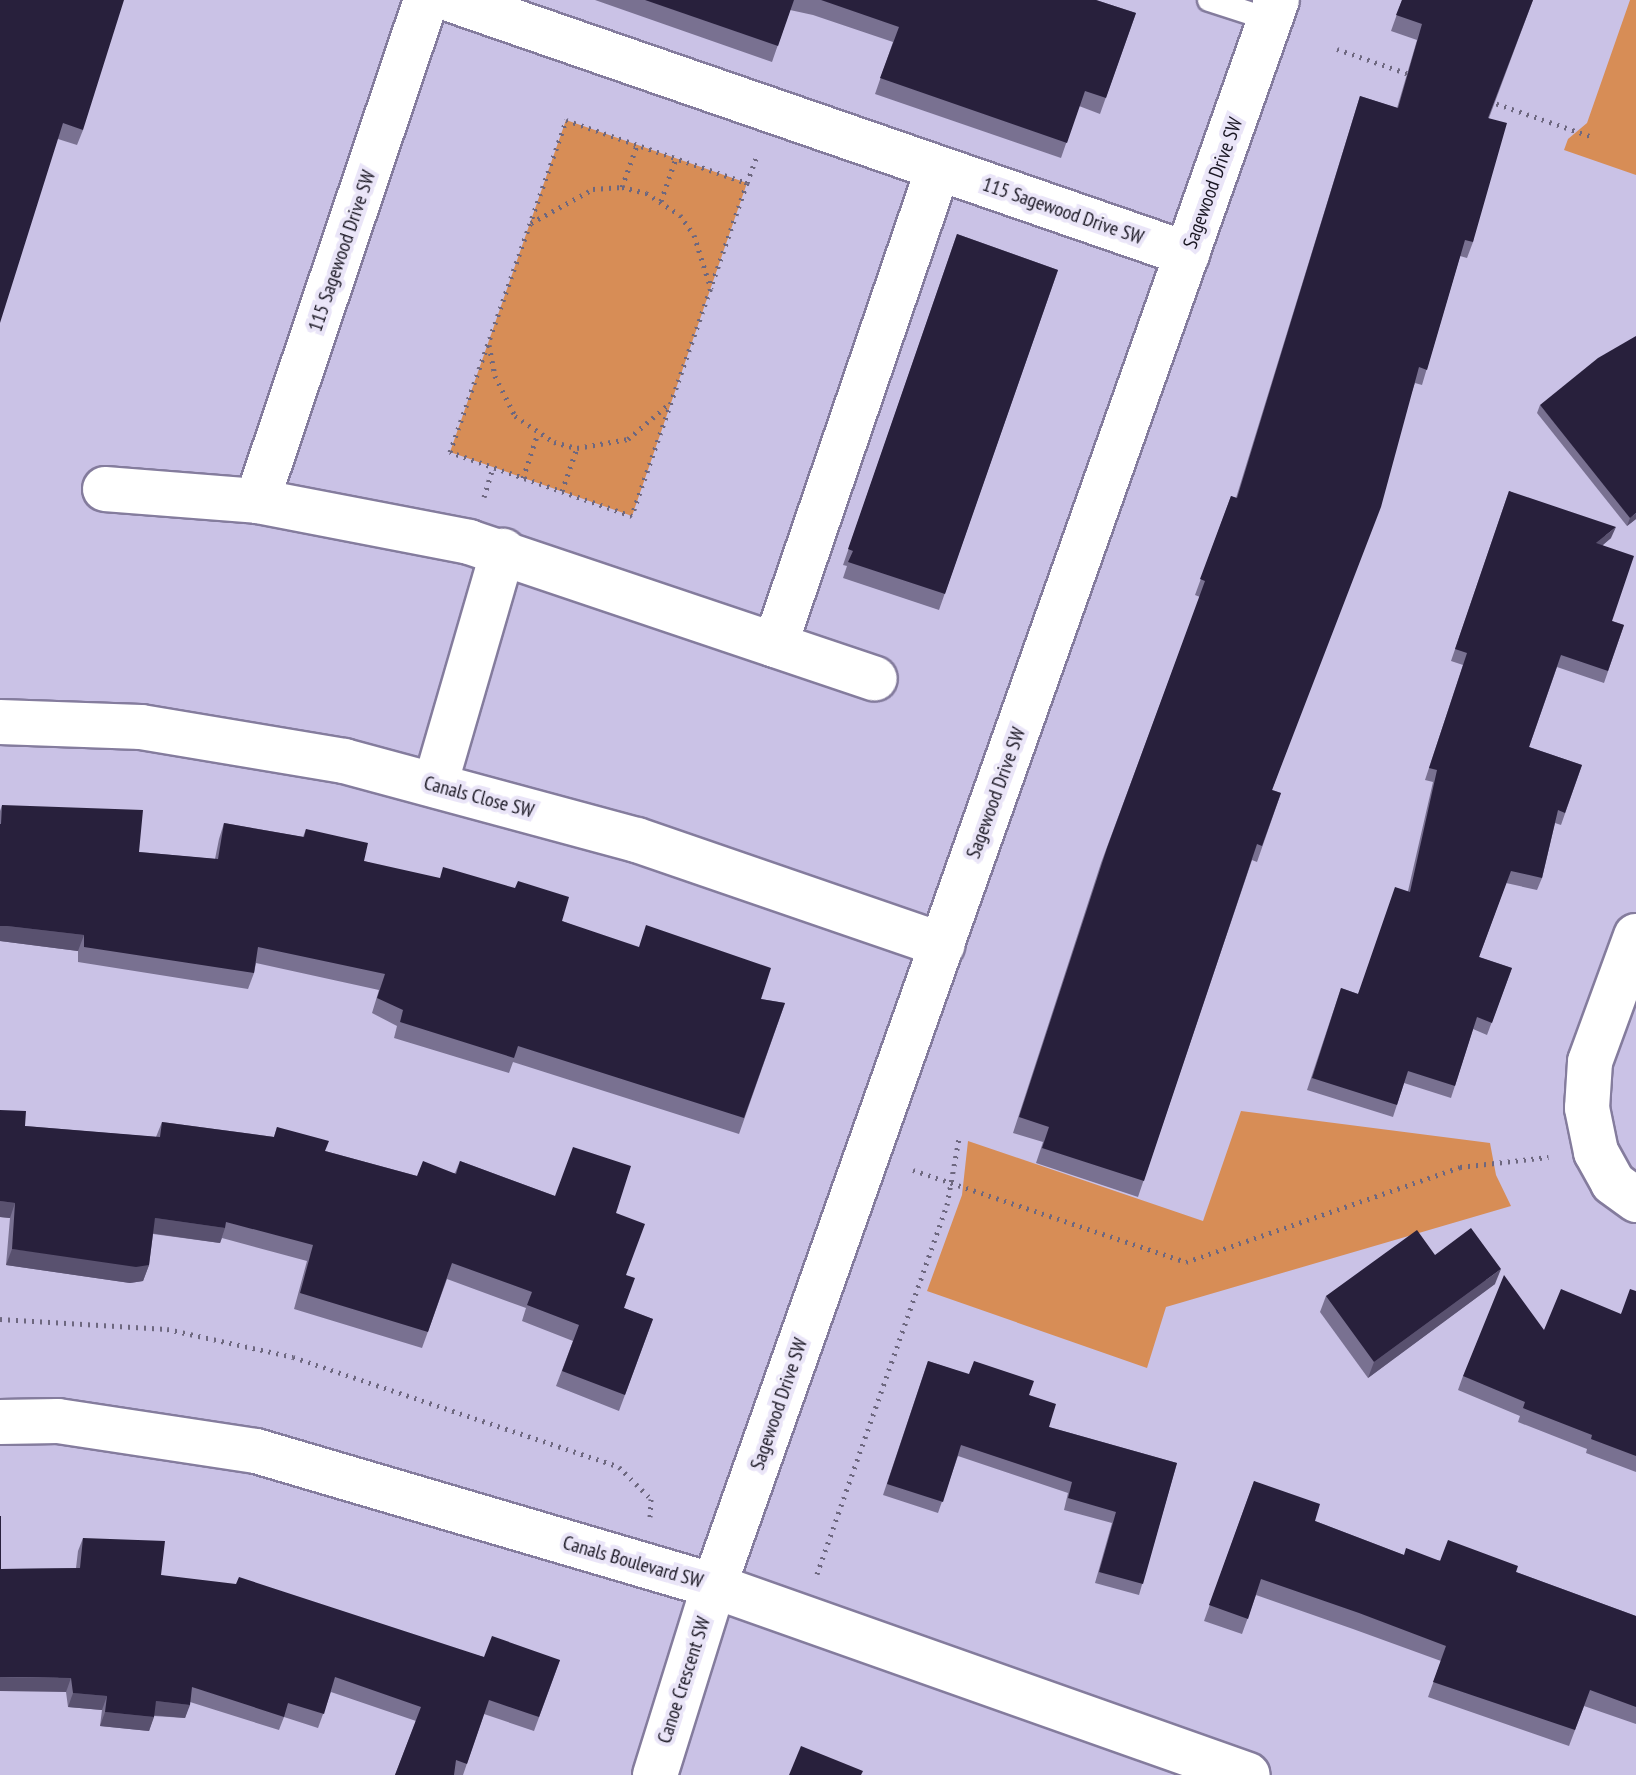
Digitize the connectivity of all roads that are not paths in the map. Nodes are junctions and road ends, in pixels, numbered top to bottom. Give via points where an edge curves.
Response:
1 (426, 0) edge
2 (452, 0) edge
3 (1209, 0) edge
4 (1274, 10) edge
5 (938, 169) junction
6 (1187, 254) junction
7 (105, 489) dead end
8 (257, 501) junction
9 (503, 551) junction
10 (775, 645) junction
11 (875, 679) dead end
12 (0, 722) edge
13 (435, 785) junction
14 (1636, 936) edge
15 (942, 945) junction
16 (1636, 1200) edge
17 (0, 1422) edge
18 (714, 1586) junction
19 (655, 1775) edge
20 (1248, 1775) edge

1 - 8 street, 115 Sagewood Drive SW
2 - 5 street, 115 Sagewood Drive SW
3 - 4 lane
4 - 6 street, Sagewood Drive SW
5 - 6 street, 115 Sagewood Drive SW
5 - 10 street
6 - 15 street, Sagewood Drive SW
7 - 8 street
8 - 9 street
9 - 10 street
9 - 13 street
10 - 11 street
12 - 13 street, Canals Close SW via 141,727 344,761
13 - 15 street, Canals Close SW via 637,840
14 - 16 street via 1590,1062 1587,1108 1596,1152 1613,1183
15 - 18 street, Sagewood Drive SW
17 - 18 street, Canals Boulevard SW via 58,1421 256,1451
18 - 19 street, Canoe Crescent SW
18 - 20 street, Canals Boulevard SW

